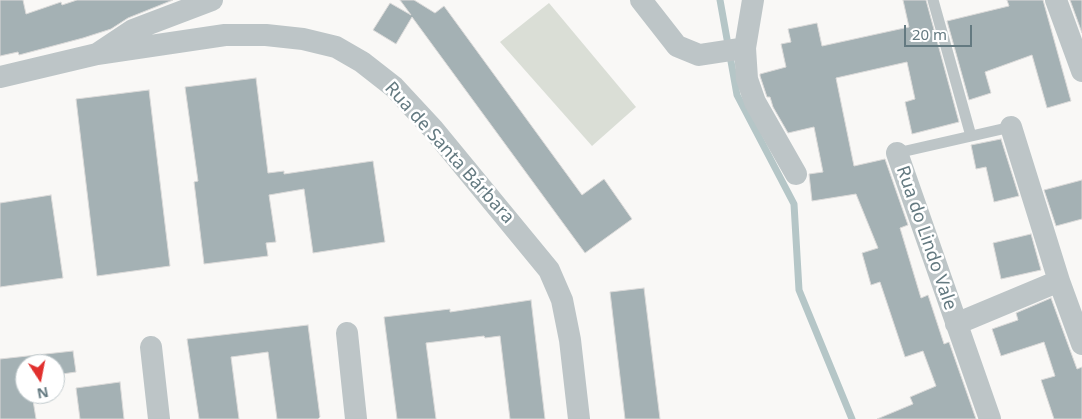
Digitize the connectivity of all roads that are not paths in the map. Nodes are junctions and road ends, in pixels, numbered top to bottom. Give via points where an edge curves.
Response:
1 (212, 0) edge
2 (642, 0) edge
3 (753, 0) edge
4 (933, 0) edge
5 (1056, 0) edge
6 (734, 50) junction
7 (98, 54) junction
8 (1082, 71) edge
9 (0, 77) edge
10 (1011, 127) joint
11 (972, 136) junction
12 (896, 153) joint
13 (796, 174) dead end
14 (1059, 281) junction
15 (956, 324) junction
16 (346, 333) dead end
17 (1082, 344) edge
18 (151, 347) dead end
19 (160, 419) edge
20 (356, 419) edge
21 (579, 419) edge
22 (990, 419) edge

1 - 7 street via 133,30
2 - 6 street via 677,46 699,55
3 - 6 street
4 - 11 lane
5 - 8 street
6 - 13 street via 755,102
7 - 9 street, Rua de Santa Bárbara
7 - 21 street, Rua de Santa Bárbara via 225,34 266,35 336,47 362,62 394,87 432,129 549,270 562,300
10 - 11 lane
10 - 14 street
11 - 12 lane
12 - 15 street, Rua do Lindo Vale
14 - 15 street, Rua do Lindo Vale
14 - 17 street
15 - 22 street, Rua do Lindo Vale
16 - 20 street
18 - 19 street

